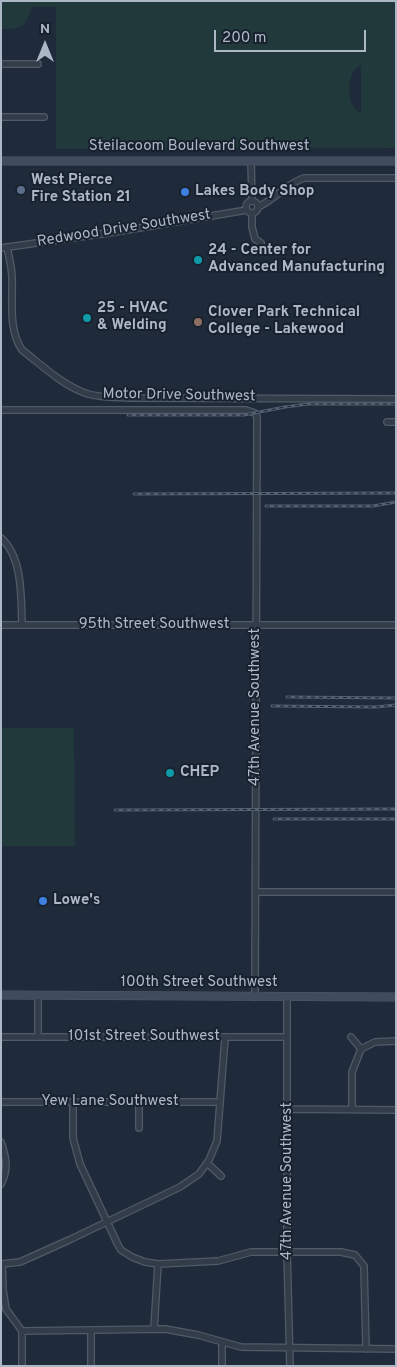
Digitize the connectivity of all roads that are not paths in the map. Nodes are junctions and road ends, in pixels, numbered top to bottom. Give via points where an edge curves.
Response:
1 (1, 64) edge
2 (38, 64) dead end
3 (1, 116) edge
4 (44, 117) dead end
5 (1, 161) edge
6 (251, 161) junction
7 (396, 161) edge
8 (396, 178) edge
9 (252, 201) junction
10 (258, 207) junction
11 (250, 211) junction
12 (261, 243) dead end
13 (4, 248) edge
14 (396, 398) edge
15 (1, 410) edge
16 (387, 422) dead end
17 (396, 422) edge
18 (1, 538) edge
19 (257, 624) junction
20 (1, 625) edge
21 (22, 625) junction
22 (396, 625) edge
23 (255, 892) junction
24 (396, 892) edge
25 (396, 993) edge
26 (1, 996) edge
27 (38, 996) junction
28 (256, 997) junction
29 (287, 997) junction
30 (396, 997) edge
31 (1, 1037) edge
32 (38, 1037) junction
33 (287, 1037) junction
34 (351, 1037) dead end
35 (226, 1038) junction
36 (396, 1042) edge
37 (361, 1049) junction
38 (1, 1102) edge
39 (74, 1102) junction
40 (139, 1102) junction
41 (219, 1102) junction
42 (288, 1109) junction
43 (352, 1109) junction
44 (396, 1110) edge
45 (139, 1128) dead end
46 (1, 1142) edge
47 (207, 1163) junction
48 (221, 1176) dead end
49 (1, 1184) edge
50 (107, 1221) junction
51 (287, 1252) junction
52 (2, 1264) edge
53 (158, 1264) junction
54 (154, 1329) junction
55 (22, 1331) junction
56 (91, 1331) junction
57 (222, 1343) junction
58 (290, 1348) junction
59 (366, 1349) junction
60 (396, 1349) edge
61 (22, 1366) edge
62 (91, 1366) edge
63 (222, 1366) edge
64 (290, 1366) edge

1 - 2 street
3 - 4 street
5 - 6 main road, Steilacoom Boulevard Southwest
6 - 7 main road, Steilacoom Boulevard Southwest
6 - 9 street
8 - 10 street via 304,178
9 - 10 street
9 - 11 street via 247,204
10 - 11 street via 256,212
11 - 12 street via 255,239
11 - 13 street, Redwood Drive Southwest
13 - 14 street, Motor Drive Southwest via 12,276 17,343 68,385 88,394 132,398
15 - 19 street, 47th Avenue Southwest via 246,410 255,413
16 - 17 street
18 - 21 street via 9,547 20,578
19 - 21 street, 95th Street Southwest
19 - 22 street, 95th Street Southwest
19 - 23 street, 47th Avenue Southwest
20 - 21 street, 95th Street Southwest
23 - 24 street
23 - 28 street, 47th Avenue Southwest
25 - 30 street
26 - 27 main road, 100th Street Southwest
27 - 28 main road, 100th Street Southwest
27 - 32 street
28 - 29 main road, 100th Street Southwest
29 - 30 main road, 100th Street Southwest
29 - 33 street, 47th Avenue Southwest
31 - 32 street, 101st Street Southwest
32 - 35 street, 101st Street Southwest
33 - 35 street, 101st Street Southwest
33 - 42 street, 47th Avenue Southwest
34 - 37 street
35 - 41 street
36 - 37 street via 375,1042
37 - 43 street via 352,1072
38 - 39 street, Yew Lane Southwest
39 - 40 street, Yew Lane Southwest
39 - 50 street via 76,1153
40 - 41 street, Yew Lane Southwest
40 - 45 street
41 - 47 street via 217,1141
42 - 43 street
42 - 51 street, 47th Avenue Southwest
43 - 44 street
46 - 49 street via 6,1160
47 - 48 street
47 - 50 street via 188,1182
50 - 52 street via 20,1262
50 - 53 street via 121,1250 138,1260
51 - 53 street via 251,1252 218,1261
51 - 58 street, 47th Avenue Southwest
51 - 59 street via 341,1252 359,1257 364,1266
52 - 55 street via 6,1309
53 - 54 street
54 - 56 street
54 - 57 street via 182,1331
55 - 56 street
55 - 61 street
56 - 62 street
57 - 58 street via 241,1347
57 - 63 street
58 - 59 street
58 - 64 street, 47th Avenue Southwest
59 - 60 street

